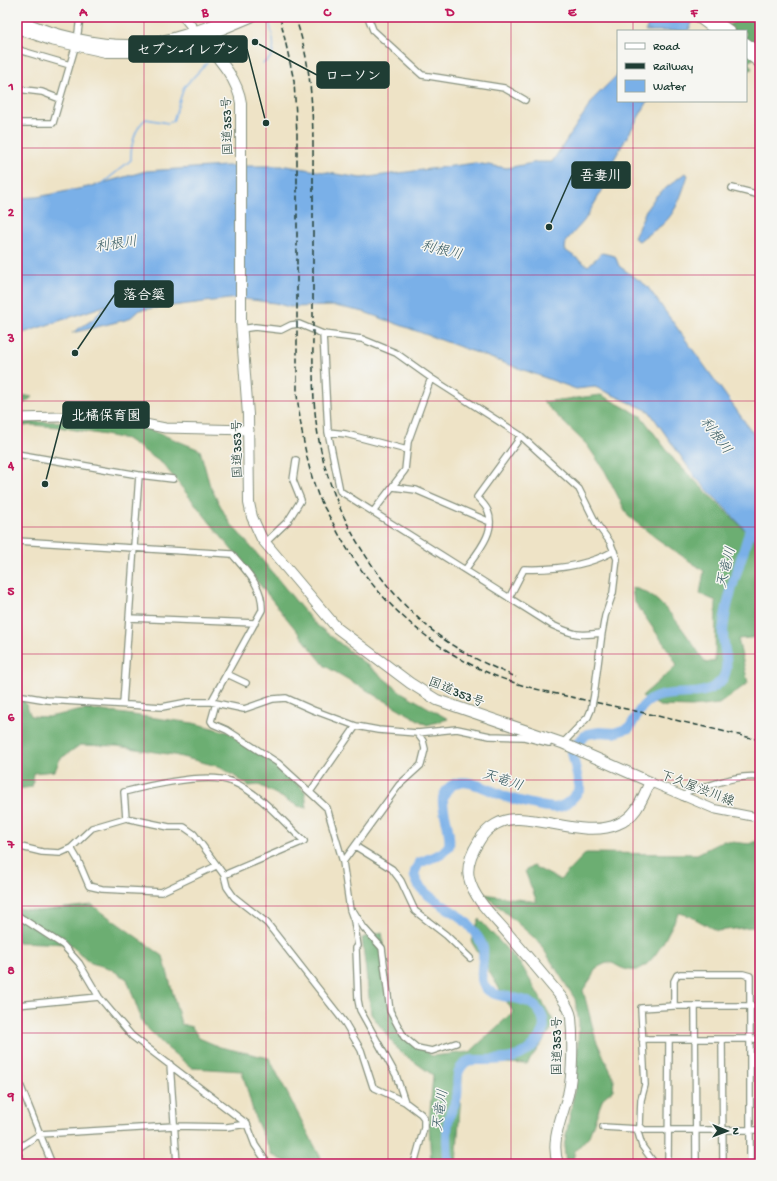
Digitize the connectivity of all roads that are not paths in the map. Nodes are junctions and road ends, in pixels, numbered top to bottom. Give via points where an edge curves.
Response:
1 (80, 17) edge
2 (184, 17) edge
3 (234, 17) edge
4 (252, 17) edge
5 (368, 17) edge
6 (698, 17) edge
7 (710, 17) edge
8 (17, 19) edge
9 (17, 28) edge
10 (716, 30) edge
11 (729, 30) edge
12 (78, 33) dead end
13 (198, 35) junction
14 (747, 44) edge
15 (17, 48) edge
16 (74, 51) dead end
17 (747, 52) edge
18 (758, 58) edge
19 (70, 65) junction
20 (17, 89) edge
21 (60, 99) junction
22 (525, 100) dead end
23 (17, 123) edge
24 (732, 188) dead end
25 (760, 195) edge
26 (241, 326) junction
27 (323, 334) junction
28 (431, 378) junction
29 (17, 418) edge
30 (248, 430) junction
31 (328, 432) junction
32 (520, 435) junction
33 (407, 450) junction
34 (17, 454) edge
35 (296, 460) dead end
36 (139, 475) junction
37 (173, 479) dead end
38 (393, 487) junction
39 (373, 512) junction
40 (490, 522) junction
41 (17, 541) edge
42 (265, 543) junction
43 (133, 547) junction
44 (614, 551) junction
45 (465, 570) junction
46 (509, 598) junction
47 (129, 618) junction
48 (255, 623) junction
49 (602, 633) junction
50 (227, 674) junction
51 (246, 683) dead end
52 (17, 695) edge
53 (214, 702) junction
54 (123, 704) junction
55 (356, 726) junction
56 (417, 733) junction
57 (565, 745) junction
58 (760, 777) edge
59 (650, 782) junction
60 (310, 792) junction
61 (684, 798) junction
62 (126, 818) junction
63 (760, 818) edge
64 (17, 846) edge
65 (355, 846) junction
66 (71, 848) junction
67 (343, 862) junction
68 (216, 866) junction
69 (224, 875) junction
70 (349, 905) junction
71 (17, 915) edge
72 (470, 958) dead end
73 (100, 997) junction
74 (17, 1005) edge
75 (674, 1006) junction
76 (695, 1006) junction
77 (751, 1006) junction
78 (760, 1006) edge
79 (642, 1039) junction
80 (669, 1039) junction
81 (695, 1039) junction
82 (722, 1039) junction
83 (751, 1039) junction
84 (760, 1039) edge
85 (456, 1043) dead end
86 (170, 1064) junction
87 (17, 1077) edge
88 (405, 1102) junction
89 (247, 1124) junction
90 (174, 1126) junction
91 (603, 1126) dead end
92 (669, 1130) junction
93 (696, 1130) junction
94 (723, 1130) junction
95 (751, 1130) junction
96 (760, 1130) edge
97 (40, 1134) junction
98 (17, 1149) edge
99 (17, 1153) edge
100 (24, 1164) edge
101 (52, 1164) edge
102 (177, 1164) edge
103 (268, 1164) edge
104 (414, 1164) edge
105 (558, 1164) edge
106 (655, 1164) edge
107 (668, 1164) edge
108 (696, 1164) edge
109 (723, 1164) edge
110 (750, 1164) edge

1 - 12 street
2 - 13 main road
3 - 13 highway
4 - 13 highway
5 - 22 street via 373,30 422,76 504,88
6 - 10 highway
7 - 11 highway
8 - 13 highway via 70,38 106,44 143,44
9 - 13 highway via 51,40 106,52 145,52
13 - 26 highway, 国道353号 via 237,86 241,103
14 - 18 highway
15 - 19 street
16 - 19 street
17 - 18 highway
19 - 21 street
20 - 21 street via 42,92
21 - 23 street via 53,123
24 - 25 street
26 - 27 street via 281,330 298,324
26 - 30 highway, 国道353号
27 - 28 street via 357,337 370,342 396,353
27 - 31 street
28 - 32 street
28 - 33 street
29 - 30 main road via 105,416 165,428
30 - 42 highway, 国道353号 via 249,503 256,528
31 - 33 street via 346,434
31 - 39 street via 340,491
32 - 40 street via 477,496 488,510
32 - 44 street via 579,489
33 - 38 street via 405,470
34 - 36 street
35 - 42 street via 293,480 301,500 288,521
36 - 37 street
36 - 43 street
38 - 39 street
38 - 40 street via 416,490
39 - 45 street
40 - 45 street via 484,544
41 - 43 street
42 - 57 highway, 国道353号 via 344,635 416,687 447,704
43 - 47 street
43 - 48 street via 232,554 254,581 261,595 262,610
44 - 46 street via 604,557 565,567 544,570 524,568
44 - 49 street via 617,559 616,578
45 - 46 street
46 - 49 street via 573,635
47 - 48 street
47 - 54 street
48 - 50 street
49 - 57 street, bridge via 591,710
50 - 51 street
50 - 53 street
52 - 54 street via 47,700
53 - 54 street via 188,702 162,707
53 - 55 street via 244,709 273,699 286,698
53 - 60 street via 213,724 227,730 278,763
55 - 56 street
55 - 60 street
56 - 57 street via 456,729
56 - 65 street via 425,749 421,765 399,785
57 - 59 highway, 国道353号
58 - 61 street via 728,779 688,791
59 - 61 main road, 下久屋渋川線
59 - 105 highway, 国道353号 via 637,809 628,819 616,825 596,829 525,819 507,820 483,833 469,862 469,879 480,900 562,998 569,1010 570,1067 568,1093 555,1146
60 - 67 street via 328,808
61 - 63 main road, 下久屋渋川線 via 728,813
62 - 66 street via 92,828
62 - 68 street via 169,827 184,827 194,834
62 - 69 street via 124,792 155,784 214,778 233,782 257,797 304,841
64 - 66 street via 60,853
65 - 67 street
65 - 72 street via 392,869 401,881 415,911
66 - 68 street via 89,886 102,889 161,892
67 - 70 street
68 - 69 street
69 - 88 street via 227,887 234,897 267,923 345,1023 361,1050 373,1087
70 - 85 street via 364,928 382,948 390,1011 404,1037 417,1048 432,1051
70 - 88 street via 358,946 356,948 359,1007 396,1075
71 - 73 street via 63,945 79,963
73 - 74 street
73 - 86 street via 132,1036
75 - 76 street
75 - 77 street via 674,981 677,976 743,974 750,976 751,980
75 - 79 street via 642,1008
76 - 77 street
76 - 81 street
77 - 78 street
77 - 83 street
79 - 80 street
79 - 92 street via 645,1053 645,1085 641,1100 640,1126 644,1130
80 - 81 street
80 - 92 street
81 - 82 street
81 - 93 street
82 - 83 street
82 - 94 street
83 - 84 street
83 - 95 street
86 - 89 street
86 - 90 street
87 - 97 street
88 - 104 street via 424,1118 424,1128
89 - 90 street via 227,1127
89 - 103 street via 255,1145
90 - 97 street
90 - 102 street
91 - 106 street via 637,1129 642,1146
92 - 93 street
92 - 107 street
93 - 94 street
93 - 108 street
94 - 95 street
94 - 109 street
95 - 96 street
95 - 110 street
97 - 98 street
97 - 101 street
99 - 100 street

